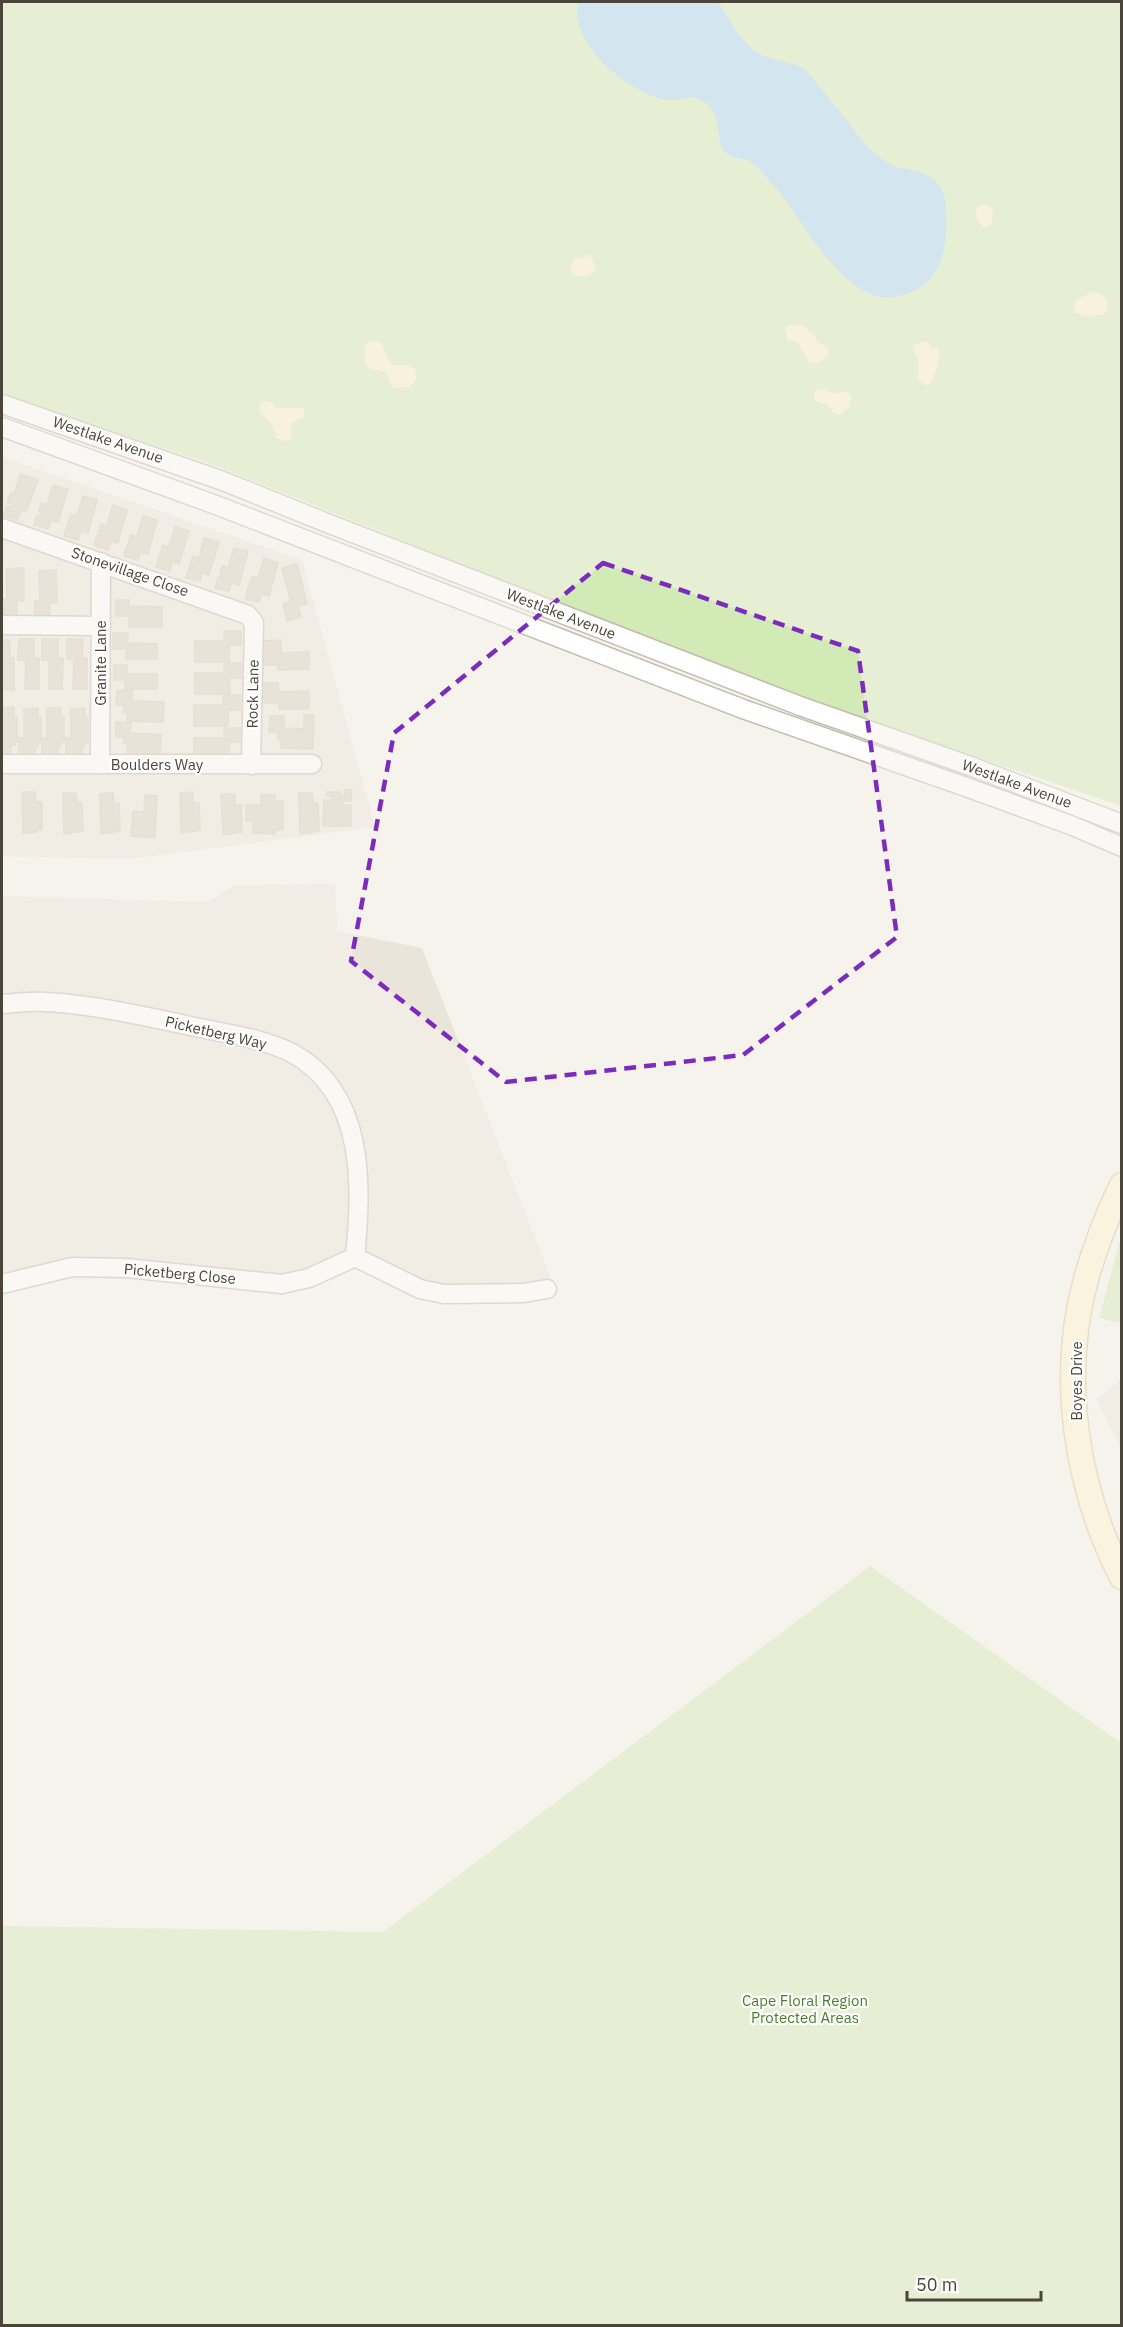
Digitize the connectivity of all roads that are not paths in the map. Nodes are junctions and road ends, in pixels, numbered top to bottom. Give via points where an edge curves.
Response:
1 (2, 404) edge
2 (2, 427) edge
3 (2, 528) edge
4 (101, 562) junction
5 (254, 623) joint
6 (2, 625) edge
7 (101, 626) junction
8 (2, 764) edge
9 (100, 764) junction
10 (312, 764) dead end
11 (251, 765) junction
12 (1122, 824) edge
13 (1122, 847) edge
14 (2, 1004) edge
15 (1122, 1185) edge
16 (355, 1257) junction
17 (2, 1284) edge
18 (547, 1289) dead end
19 (1122, 1577) edge

1 - 12 street, Westlake Avenue via 224,481 789,702
2 - 13 street, Westlake Avenue via 216,505 742,709 966,787
3 - 4 street, Stonevillage Close
4 - 5 street, Stonevillage Close via 244,612
4 - 7 street, Granite Lane
5 - 11 street, Rock Lane
6 - 7 street
7 - 9 street, Granite Lane
8 - 9 street, Boulders Way
9 - 11 street, Boulders Way
10 - 11 street, Boulders Way
14 - 16 street, Picketberg Way via 88,1006 160,1019 264,1042 311,1066 336,1094 350,1122 360,1211
15 - 19 main road, Boyes Drive via 1085,1281 1075,1347 1074,1395 1082,1466 1103,1538
16 - 17 street, Picketberg Close via 309,1278 282,1284 126,1268 72,1267
16 - 18 street via 420,1289 444,1294

